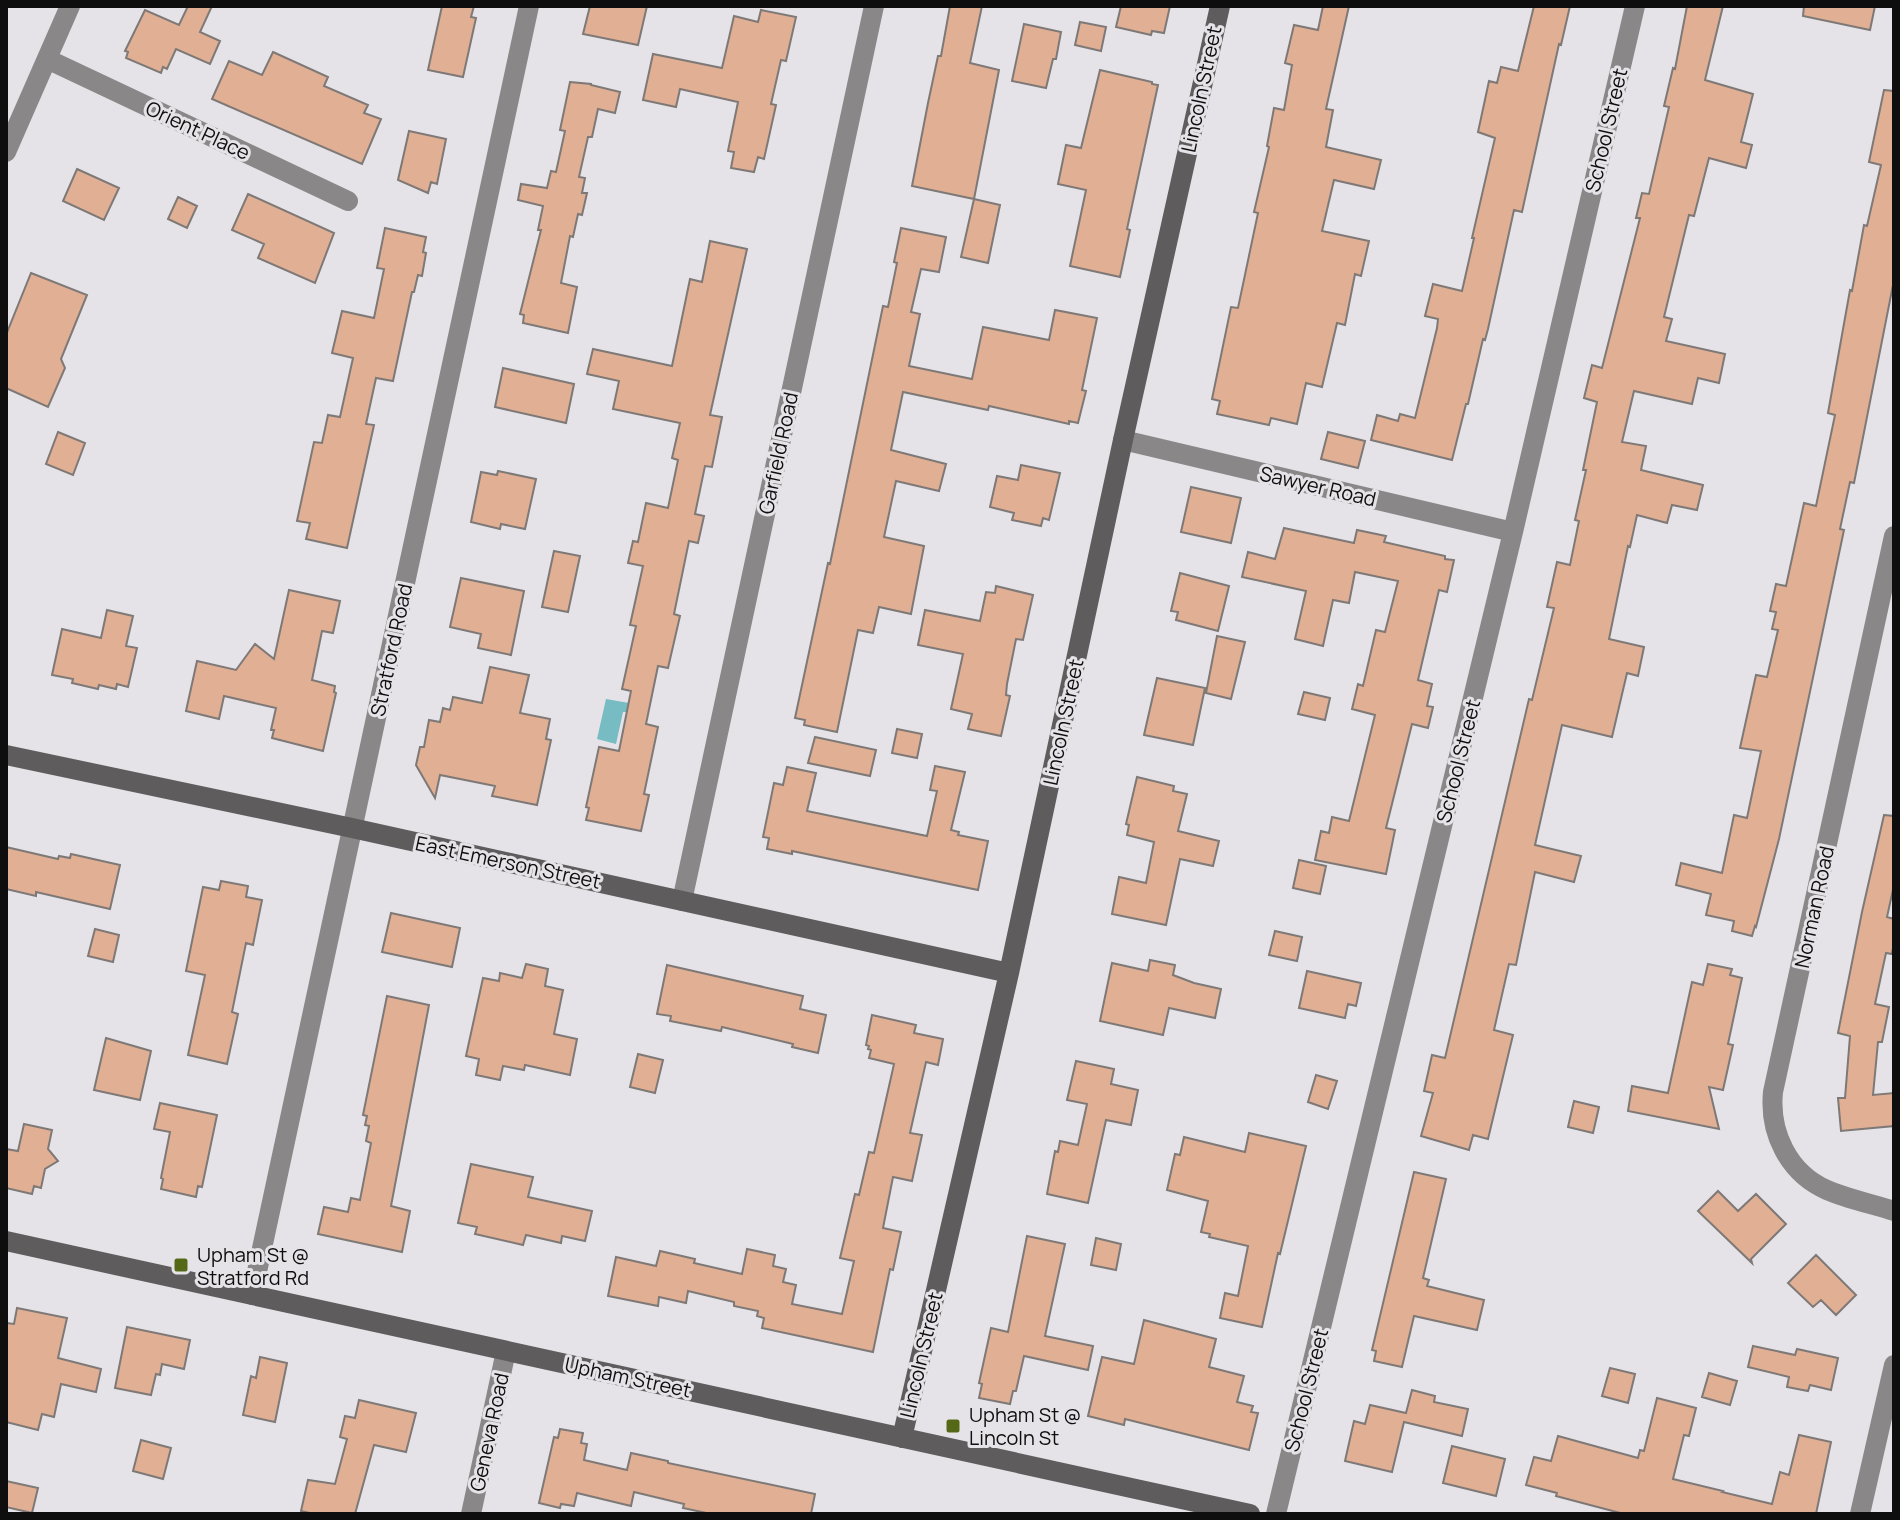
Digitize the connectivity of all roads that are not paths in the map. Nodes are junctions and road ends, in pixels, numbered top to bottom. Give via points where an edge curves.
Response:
1 (70, 6) edge
2 (529, 6) edge
3 (874, 6) edge
4 (1220, 6) edge
5 (1635, 6) edge
6 (47, 59) junction
7 (6, 152) edge
8 (348, 201) dead end
9 (1123, 440) junction
10 (1513, 532) junction
11 (1894, 536) edge
12 (6, 755) edge
13 (352, 828) junction
14 (682, 901) junction
15 (1009, 973) junction
16 (1894, 1211) edge
17 (6, 1241) edge
18 (252, 1295) junction
19 (506, 1351) junction
20 (1894, 1369) edge
21 (902, 1438) junction
22 (471, 1514) edge
23 (1250, 1514) edge
24 (1276, 1514) edge
25 (1860, 1514) edge

1 - 6 street
2 - 13 street, Stratford Road
3 - 14 street, Garfield Road
4 - 9 street, Lincoln Street
5 - 10 street, School Street
6 - 7 street
6 - 8 street, Orient Place
9 - 10 street, Sawyer Road
9 - 15 street, Lincoln Street
10 - 24 street, School Street
11 - 16 street, Norman Road via 1772,1110 1781,1146 1804,1175 1827,1190
12 - 13 street, East Emerson Street
13 - 14 street, East Emerson Street
13 - 18 street, Stratford Road
14 - 15 street, East Emerson Street
15 - 21 street, Lincoln Street
17 - 18 street, Upham Street
18 - 19 street, Upham Street
19 - 21 street, Upham Street
19 - 22 street, Geneva Road
20 - 25 street
21 - 23 street, Upham Street

